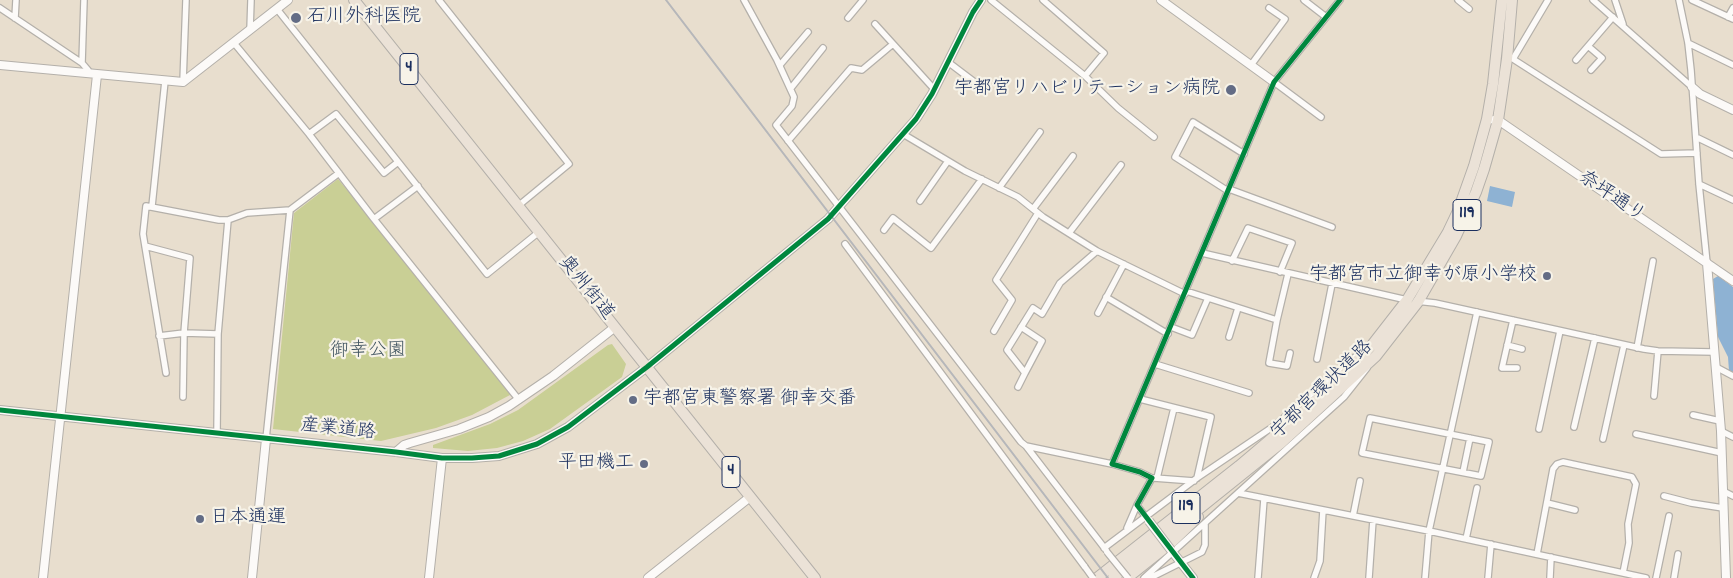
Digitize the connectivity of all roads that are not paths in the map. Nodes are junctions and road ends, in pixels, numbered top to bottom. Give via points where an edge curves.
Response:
1 (16, 0) edge
2 (84, 0) edge
3 (186, 0) edge
4 (251, 0) edge
5 (288, 0) edge
6 (354, 0) edge
7 (440, 0) edge
8 (744, 0) edge
9 (863, 0) edge
10 (982, 0) edge
11 (991, 0) edge
12 (1043, 0) edge
13 (1161, 0) edge
14 (1304, 0) edge
15 (1340, 0) edge
16 (1458, 0) edge
17 (1502, 0) edge
18 (1512, 0) edge
19 (1548, 0) edge
20 (1593, 0) edge
21 (1615, 0) edge
22 (1679, 0) edge
23 (1692, 0) edge
24 (0, 8) edge
25 (1269, 8) dead end
26 (1733, 8) edge
27 (277, 9) junction
28 (1469, 9) dead end
29 (1326, 17) junction
30 (1613, 17) junction
31 (15, 18) junction
32 (848, 18) dead end
33 (1731, 18) edge
34 (875, 24) dead end
35 (1624, 26) junction
36 (250, 30) junction
37 (808, 32) dead end
38 (234, 42) junction
39 (1688, 42) junction
40 (892, 44) junction
41 (1588, 46) junction
42 (822, 48) dead end
43 (1510, 59) junction
44 (1576, 60) dead end
45 (948, 62) junction
46 (82, 63) junction
47 (0, 65) edge
48 (780, 65) junction
49 (1251, 65) junction
50 (1733, 65) edge
51 (1591, 70) dead end
52 (89, 74) junction
53 (97, 75) junction
54 (1085, 76) junction
55 (165, 81) junction
56 (183, 82) junction
57 (1274, 82) junction
58 (1692, 87) junction
59 (791, 88) junction
60 (934, 89) junction
61 (986, 90) dead end
62 (1733, 110) edge
63 (1320, 117) dead end
64 (1492, 120) junction
65 (1040, 132) dead end
66 (309, 134) junction
67 (904, 134) junction
68 (1154, 137) dead end
69 (1696, 137) junction
70 (788, 141) junction
71 (1697, 153) junction
72 (1244, 154) junction
73 (1733, 155) edge
74 (1073, 156) dead end
75 (948, 161) junction
76 (398, 162) junction
77 (1121, 165) dead end
78 (339, 173) junction
79 (982, 179) junction
80 (1699, 184) junction
81 (418, 186) junction
82 (999, 188) junction
83 (1229, 190) junction
84 (1733, 200) edge
85 (920, 201) dead end
86 (152, 206) junction
87 (518, 206) junction
88 (840, 206) junction
89 (290, 210) junction
90 (1035, 211) junction
91 (228, 220) junction
92 (374, 220) junction
93 (1332, 227) dead end
94 (884, 230) dead end
95 (539, 232) junction
96 (1069, 233) junction
97 (845, 244) dead end
98 (145, 246) junction
99 (1097, 251) junction
100 (1202, 253) junction
101 (1232, 261) junction
102 (1653, 261) dead end
103 (1124, 264) junction
104 (1707, 264) junction
105 (1280, 272) junction
106 (1288, 274) junction
107 (1733, 281) edge
108 (1332, 284) junction
109 (1186, 293) junction
110 (1106, 297) junction
111 (1208, 298) junction
112 (1407, 300) junction
113 (1418, 302) junction
114 (1238, 308) junction
115 (1477, 312) junction
116 (1098, 313) dead end
117 (1277, 320) junction
118 (1513, 320) junction
119 (615, 327) junction
120 (1021, 327) junction
121 (1171, 327) junction
122 (994, 331) dead end
123 (1560, 331) junction
124 (184, 333) junction
125 (218, 334) junction
126 (1168, 334) junction
127 (159, 336) junction
128 (1229, 337) dead end
129 (1595, 338) junction
130 (1372, 344) junction
131 (1507, 345) junction
132 (1624, 345) junction
133 (1637, 348) junction
134 (1522, 349) dead end
135 (1658, 351) junction
136 (1714, 352) junction
137 (1290, 353) dead end
138 (1376, 356) junction
139 (1317, 358) dead end
140 (1155, 364) junction
141 (647, 367) junction
142 (1716, 367) junction
143 (1516, 368) dead end
144 (166, 373) dead end
145 (1024, 374) junction
146 (1733, 376) edge
147 (1018, 387) dead end
148 (1250, 393) dead end
149 (1654, 396) dead end
150 (183, 397) dead end
151 (1140, 399) junction
152 (519, 400) junction
153 (1174, 408) junction
154 (0, 410) edge
155 (1693, 415) dead end
156 (61, 416) junction
157 (1720, 421) junction
158 (1574, 427) dead end
159 (1539, 430) dead end
160 (1721, 431) junction
161 (217, 434) junction
162 (1636, 434) dead end
163 (1450, 435) junction
164 (1275, 437) junction
165 (1733, 437) edge
166 (1470, 438) junction
167 (266, 439) junction
168 (1603, 439) dead end
169 (1026, 446) junction
170 (396, 452) junction
171 (1722, 453) junction
172 (442, 458) junction
173 (1112, 464) junction
174 (1442, 468) junction
175 (1463, 472) junction
176 (1155, 478) junction
177 (1196, 479) junction
178 (1234, 481) junction
179 (1360, 481) dead end
180 (1477, 488) dead end
181 (1723, 491) junction
182 (1238, 493) junction
183 (1664, 496) dead end
184 (1733, 496) edge
185 (750, 497) junction
186 (1264, 498) junction
187 (1547, 503) junction
188 (1137, 505) junction
189 (1723, 508) junction
190 (1323, 510) junction
191 (1575, 510) dead end
192 (1353, 516) junction
193 (1669, 516) dead end
194 (1147, 518) junction
195 (1373, 520) junction
196 (1205, 523) junction
197 (1126, 530) junction
198 (1428, 531) junction
199 (1466, 539) junction
200 (1724, 540) junction
201 (1733, 543) edge
202 (1491, 544) junction
203 (1106, 550) junction
204 (1172, 551) junction
205 (1537, 554) junction
206 (1678, 554) dead end
207 (1551, 557) junction
208 (1181, 562) junction
209 (1610, 570) junction
210 (1623, 573) junction
211 (43, 578) edge
212 (252, 578) edge
213 (429, 578) edge
214 (648, 578) edge
215 (815, 578) edge
216 (1087, 578) edge
217 (1095, 578) edge
218 (1112, 578) edge
219 (1127, 578) edge
220 (1144, 578) edge
221 (1150, 578) edge
222 (1193, 578) edge
223 (1258, 578) edge
224 (1314, 578) edge
225 (1369, 578) edge
226 (1425, 578) edge
227 (1488, 578) edge
228 (1550, 578) edge
229 (1609, 578) edge
230 (1646, 578) edge
231 (1656, 578) edge
232 (1674, 578) edge
233 (1726, 578) edge

1 - 31 street
2 - 46 street
3 - 56 street
4 - 36 street
5 - 27 street
6 - 87 highway, 奥州街道 / 4
7 - 87 street via 569,164
8 - 48 street
9 - 32 street
10 - 45 street, 産業道路
11 - 54 street
12 - 54 street via 1104,53
13 - 49 street
14 - 29 street
15 - 29 street
16 - 28 street
17 - 64 highway, 宇都宮環状道路 / 119
18 - 43 highway, 宇都宮環状道路 / 119
19 - 43 street
20 - 30 street
21 - 35 street
22 - 39 street
23 - 33 street
24 - 31 street
25 - 49 street via 1285,19
26 - 33 street
27 - 36 street
27 - 76 street
29 - 57 street
30 - 35 street
30 - 41 street
31 - 46 street
34 - 40 street
35 - 58 street
36 - 38 street
37 - 48 street
38 - 56 street
38 - 66 street
39 - 50 street
39 - 58 street
40 - 60 street
40 - 70 street via 862,70 851,68
41 - 44 street
41 - 51 street via 1602,58
42 - 59 street
43 - 64 highway, 宇都宮環状道路 / 119
43 - 71 street via 1661,154
45 - 60 street, 産業道路
45 - 61 street
46 - 52 street
47 - 52 street
48 - 59 street
49 - 57 street
52 - 53 street
53 - 55 street
53 - 156 street
54 - 68 street
55 - 56 street
55 - 86 street
57 - 63 street
57 - 72 street
58 - 62 street
58 - 69 street
59 - 70 street via 792,106 776,125
60 - 67 street, 産業道路
64 - 104 street, 奈坪通り
64 - 112 highway, 宇都宮環状道路 / 119 via 1458,211
64 - 113 highway, 宇都宮環状道路 / 119 via 1476,192 1456,236
65 - 82 street
66 - 76 street via 336,114 384,173
66 - 78 street
67 - 75 street
67 - 88 street, 産業道路
69 - 71 street
69 - 73 street
70 - 88 street
71 - 80 street
72 - 83 street
72 - 83 street via 1193,122 1175,157
74 - 90 street
75 - 79 street
75 - 85 street
76 - 81 street
77 - 96 street
78 - 89 street
78 - 92 street
79 - 82 street
79 - 94 street via 931,248 892,218
80 - 84 street
80 - 104 street
81 - 92 street
81 - 95 street via 487,274
82 - 90 street
83 - 93 street
83 - 100 street
86 - 91 street
86 - 98 street via 146,206
87 - 95 highway, 奥州街道 / 4
88 - 141 street, 産業道路
88 - 169 street
89 - 91 street via 248,213
89 - 167 street
90 - 96 street
90 - 122 street via 996,280 1012,300
91 - 125 street
92 - 152 street
95 - 119 highway, 奥州街道 / 4
96 - 99 street
97 - 217 street, bridge
98 - 124 street via 190,258
98 - 127 street
99 - 103 street
99 - 120 street via 1060,283 1042,314 1033,308
100 - 101 street
100 - 109 street
101 - 105 street
101 - 105 street via 1248,228 1292,243
102 - 133 street
103 - 109 street
103 - 110 street
104 - 107 street, 奈坪通り
104 - 136 street
105 - 106 street
106 - 108 street
106 - 117 street
108 - 112 street
108 - 139 street
109 - 111 street
109 - 121 street
110 - 116 street
110 - 126 street
111 - 114 street
111 - 121 street via 1192,336
112 - 113 street
112 - 130 highway, 宇都宮環状道路 / 119
113 - 115 street
113 - 138 highway, 宇都宮環状道路 / 119
114 - 117 street
114 - 128 street
115 - 118 street
115 - 163 street
117 - 137 street via 1269,363 1287,366
118 - 123 street
118 - 131 street
119 - 141 highway, 奥州街道 / 4
119 - 152 street
120 - 145 street via 1007,350
120 - 145 street via 1042,341
121 - 126 street
123 - 129 street
123 - 159 street
124 - 125 street
124 - 127 street
124 - 150 street
125 - 161 street
126 - 140 street
127 - 144 street
129 - 132 street
129 - 158 street
130 - 164 highway, 宇都宮環状道路 / 119 via 1342,377
130 - 177 street via 1274,426
131 - 134 street
131 - 143 street via 1502,368
132 - 133 street
132 - 168 street
133 - 135 street
135 - 136 street
135 - 149 street
136 - 142 street
138 - 178 highway, 宇都宮環状道路 / 119 via 1281,443
138 - 182 street via 1344,397
140 - 148 street
140 - 151 street
141 - 172 street, 産業道路 via 584,416 548,439 499,456
141 - 185 highway, 奥州街道 / 4
142 - 146 street
142 - 157 street
145 - 147 street
151 - 153 street
151 - 173 street
152 - 170 street via 489,417 410,442
153 - 176 street
153 - 177 street via 1211,417
154 - 156 street, 産業道路
155 - 157 street
156 - 161 street, 産業道路
156 - 211 street
157 - 160 street
160 - 165 street
160 - 171 street
161 - 167 street, 産業道路
162 - 171 street
163 - 166 street
163 - 174 street
163 - 174 street via 1370,418 1362,452
164 - 216 highway via 1231,465
164 - 217 highway, 宇都宮環状道路 / 119
166 - 175 street
166 - 175 street via 1489,442 1481,476
167 - 170 street, 産業道路
167 - 212 street
169 - 173 street
169 - 203 street
170 - 172 street, 産業道路
171 - 181 street
172 - 213 street
173 - 176 street
174 - 175 street
174 - 198 street
176 - 177 street
176 - 188 street
177 - 194 street
178 - 218 highway, 宇都宮環状道路 / 119
178 - 219 highway via 1172,542
179 - 192 street
180 - 199 street
181 - 184 street
181 - 189 street
182 - 186 street
182 - 196 street
183 - 189 street
185 - 214 street
185 - 215 highway, 奥州街道 / 4
186 - 190 street
186 - 223 street
187 - 191 street
187 - 205 street
187 - 210 street via 1553,469 1563,462 1632,477 1636,484
188 - 194 street
188 - 197 street
189 - 200 street
190 - 192 street
190 - 224 street via 1320,561
192 - 195 street
193 - 231 street
194 - 197 street
194 - 204 street, bridge
195 - 198 street
195 - 225 street
196 - 204 street
196 - 208 street via 1205,549
197 - 203 street
198 - 199 street
198 - 226 street
199 - 202 street
200 - 201 street
200 - 233 street
202 - 205 street
202 - 227 street
203 - 219 street, bridge
204 - 208 street
204 - 220 street
205 - 207 street
206 - 232 street
207 - 209 street
207 - 228 street
208 - 221 street
208 - 222 street
209 - 210 street
209 - 229 street
210 - 230 street

